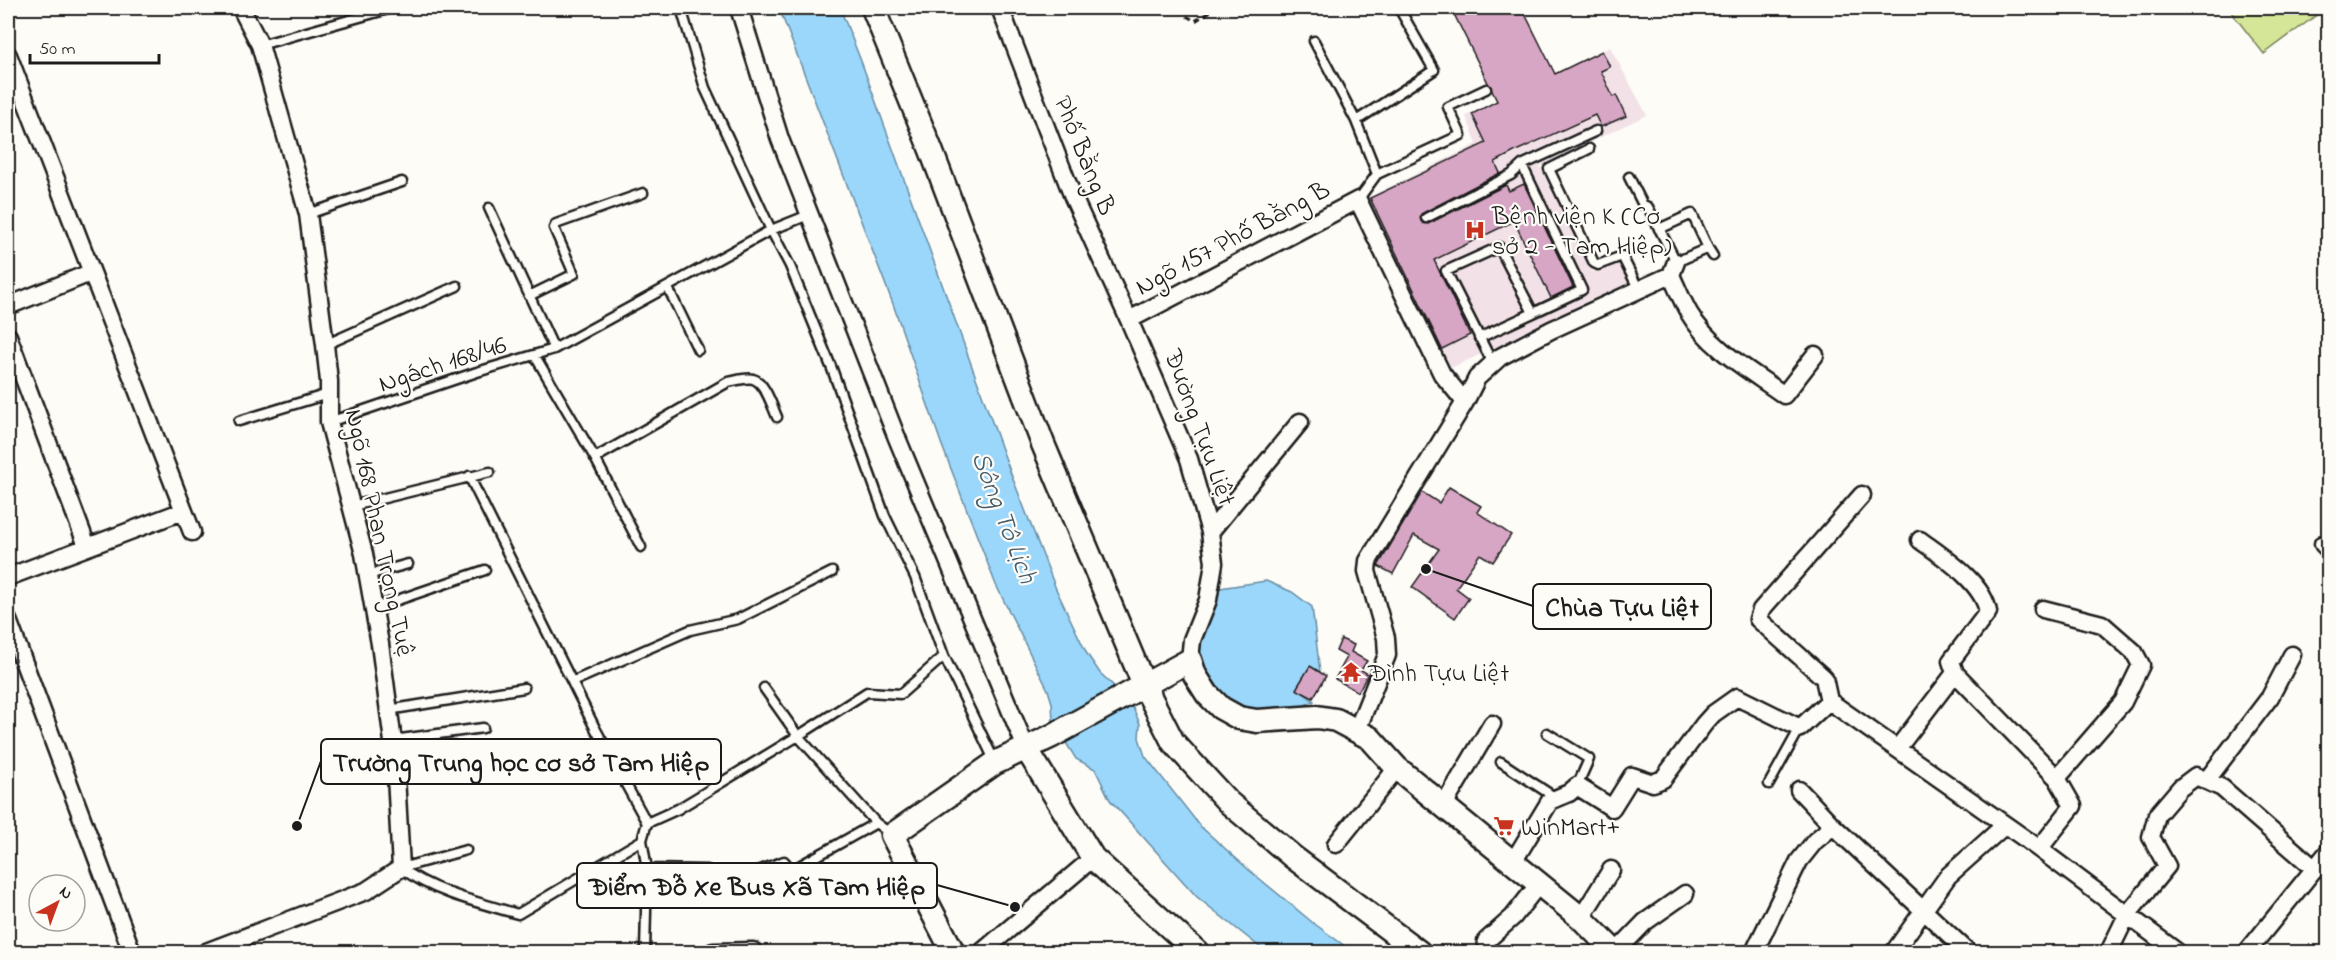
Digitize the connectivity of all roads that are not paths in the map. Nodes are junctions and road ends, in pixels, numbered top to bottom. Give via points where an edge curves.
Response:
1 (241, 8) edge
2 (392, 8) edge
3 (681, 8) edge
4 (739, 8) edge
5 (873, 8) edge
6 (1000, 8) edge
7 (1406, 8) edge
8 (1314, 41) dead end
9 (260, 45) junction
10 (8, 55) edge
11 (1486, 89) dead end
12 (1356, 121) junction
13 (1596, 131) dead end
14 (1589, 149) dead end
15 (1522, 165) junction
16 (1377, 174) junction
17 (1629, 177) dead end
18 (402, 182) dead end
19 (643, 193) dead end
20 (1358, 200) junction
21 (489, 208) dead end
22 (308, 214) junction
23 (811, 214) junction
24 (1426, 218) dead end
25 (1659, 229) junction
26 (771, 230) junction
27 (1673, 269) junction
28 (90, 273) junction
29 (457, 286) dead end
30 (668, 288) junction
31 (1639, 290) junction
32 (530, 296) junction
33 (8, 306) edge
34 (1533, 314) junction
35 (1129, 320) junction
36 (8, 336) edge
37 (1479, 338) junction
38 (325, 345) junction
39 (554, 349) junction
40 (698, 350) dead end
41 (1815, 355) dead end
42 (535, 356) junction
43 (1493, 364) junction
44 (328, 394) junction
45 (1465, 402) junction
46 (777, 417) dead end
47 (239, 421) dead end
48 (1300, 422) dead end
49 (329, 423) junction
50 (595, 458) junction
51 (490, 472) dead end
52 (469, 476) junction
53 (1862, 495) dead end
54 (352, 506) junction
55 (183, 511) junction
56 (192, 532) dead end
57 (1210, 532) junction
58 (1920, 540) dead end
59 (87, 546) junction
60 (642, 547) dead end
61 (408, 564) dead end
62 (485, 570) dead end
63 (832, 572) dead end
64 (368, 575) junction
65 (8, 577) edge
66 (375, 608) junction
67 (2043, 609) dead end
68 (8, 620) edge
69 (2292, 655) dead end
70 (944, 656) junction
71 (1190, 660) junction
72 (1955, 673) junction
73 (572, 682) junction
74 (524, 688) dead end
75 (764, 688) dead end
76 (1135, 690) junction
77 (1828, 701) junction
78 (387, 710) junction
79 (1492, 724) dead end
80 (483, 728) dead end
81 (1800, 728) junction
82 (1357, 730) junction
83 (1547, 733) dead end
84 (798, 736) junction
85 (393, 740) junction
86 (1026, 748) junction
87 (1898, 749) junction
88 (1501, 762) dead end
89 (995, 763) junction
90 (1397, 768) junction
91 (2057, 778) junction
92 (2206, 781) junction
93 (1769, 784) dead end
94 (1577, 786) junction
95 (1799, 790) dead end
96 (1557, 798) junction
97 (1444, 806) junction
98 (647, 823) junction
99 (2006, 825) junction
100 (1833, 826) junction
101 (884, 829) junction
102 (642, 840) junction
103 (1336, 844) dead end
104 (2039, 849) junction
105 (466, 850) dead end
106 (2328, 852) edge
107 (1093, 858) junction
108 (1513, 862) junction
109 (401, 868) junction
110 (647, 869) junction
111 (2315, 869) junction
112 (1611, 870) dead end
113 (1538, 885) junction
114 (1685, 894) dead end
115 (1923, 909) junction
116 (2127, 915) junction
117 (1581, 918) junction
118 (1486, 941) dead end
119 (225, 949) edge
120 (753, 951) dead end
121 (132, 952) edge
122 (206, 952) edge
123 (645, 952) edge
124 (713, 952) edge
125 (953, 952) edge
126 (982, 952) edge
127 (1197, 952) edge
128 (1419, 952) edge
129 (1616, 952) edge
130 (1754, 952) edge
131 (1894, 952) edge
132 (1968, 952) edge
133 (2109, 952) edge
134 (2177, 952) edge
135 (2247, 952) edge

1 - 9 street, Ngõ 168 Phan Trọng Tuệ
2 - 9 lane
3 - 26 lane via 705,88
4 - 23 street via 780,139
5 - 76 street via 935,161
6 - 35 street, Phố Bằng B via 1073,197
7 - 12 lane via 1400,10 1434,70
8 - 12 lane
9 - 22 street, Ngõ 168 Phan Trọng Tuệ
10 - 28 street
11 - 16 lane via 1448,107 1461,135
12 - 16 lane
13 - 15 lane
14 - 31 lane via 1549,169 1594,263 1622,256
15 - 24 lane via 1511,175
15 - 34 lane via 1582,290
16 - 20 lane
17 - 25 lane
18 - 22 lane
19 - 32 lane via 556,224 554,228 574,274
20 - 35 street, Ngõ 157 Phố Bằng B
20 - 45 street via 1442,374
21 - 32 lane
22 - 38 street, Ngõ 168 Phan Trọng Tuệ
23 - 26 lane, Ngách 168/46
23 - 86 street via 897,438
25 - 27 lane
25 - 27 lane via 1692,214 1710,252
26 - 30 lane, Ngách 168/46
26 - 70 lane via 832,369 885,516 915,577
27 - 31 street
27 - 41 street via 1689,314 1704,334 1784,395
28 - 33 street
28 - 55 street
29 - 38 lane
30 - 39 lane, Ngách 168/46
30 - 40 lane
31 - 43 street via 1551,330
32 - 39 lane
34 - 37 lane
34 - 37 lane via 1499,247 1446,271
35 - 57 street, Đường Tựu Liệt via 1189,459
36 - 59 street
37 - 43 lane
38 - 44 street, Ngõ 168 Phan Trọng Tuệ
39 - 42 lane, Ngách 168/46
42 - 49 lane, Ngách 168/46
42 - 50 lane
43 - 45 street via 1477,378
44 - 47 lane
44 - 49 street, Ngõ 168 Phan Trọng Tuệ
45 - 82 street via 1368,561 1387,655
46 - 50 lane via 757,380 728,382
48 - 57 street
49 - 54 street, Ngõ 168 Phan Trọng Tuệ
50 - 60 lane
51 - 52 lane
52 - 54 lane
52 - 73 lane
53 - 77 street via 1761,610 1758,619 1824,678
54 - 64 street, Ngõ 168 Phan Trọng Tuệ
55 - 56 street
55 - 59 street
57 - 71 street, Đường Tựu Liệt via 1214,563 1208,600 1192,640
58 - 72 street via 1960,569 1987,602 1988,612 1951,661
59 - 65 street
61 - 64 lane
62 - 66 lane
63 - 73 lane via 738,619 690,630
64 - 66 street, Ngõ 168 Phan Trọng Tuệ
66 - 78 street, Ngõ 168 Phan Trọng Tuệ
67 - 91 street via 2102,624 2134,652 2141,665 2124,702
68 - 121 street
69 - 92 street via 2270,697
70 - 84 lane via 901,694 867,692
70 - 89 lane
71 - 76 street
71 - 82 street via 1207,694 1239,718 1257,721 1317,717 1336,720
72 - 87 street
72 - 91 street
73 - 98 lane
74 - 78 lane
75 - 84 lane
76 - 86 street
76 - 128 street via 1173,742 1228,802 1293,857
77 - 81 street
77 - 87 street
78 - 85 street, Ngõ 168 Phan Trọng Tuệ
79 - 97 street
80 - 85 lane
81 - 93 lane
81 - 94 street via 1737,697 1713,714 1663,778 1653,783 1632,776 1612,808
82 - 90 street via 1370,738
83 - 94 lane via 1588,759
84 - 98 lane via 678,809
84 - 101 lane
85 - 109 street, Ngõ 168 Phan Trọng Tuệ
86 - 89 street
86 - 107 street
87 - 99 street
88 - 96 lane
89 - 101 street
90 - 97 street
90 - 103 street
91 - 104 street via 2073,806
92 - 111 street via 2222,788
92 - 116 street via 2196,776 2157,815 2151,837 2167,866
94 - 96 street
95 - 100 street
96 - 108 street via 1550,801
97 - 108 street
98 - 102 lane
99 - 104 street
99 - 115 street via 1948,876
100 - 115 street
100 - 130 street via 1815,840 1799,861
101 - 110 lane via 792,870 784,861 714,888 707,870
101 - 125 street
102 - 109 lane via 518,914 449,894 420,882
102 - 110 lane
104 - 116 street
105 - 109 lane
106 - 111 street
107 - 126 street
107 - 127 street
108 - 113 street
109 - 119 street via 366,891
110 - 123 lane
111 - 135 street
112 - 117 street
113 - 117 street
113 - 118 street via 1513,917
114 - 129 street via 1645,922
115 - 131 street
115 - 132 street
116 - 133 street
116 - 134 street
117 - 129 street
119 - 122 street
120 - 124 street

